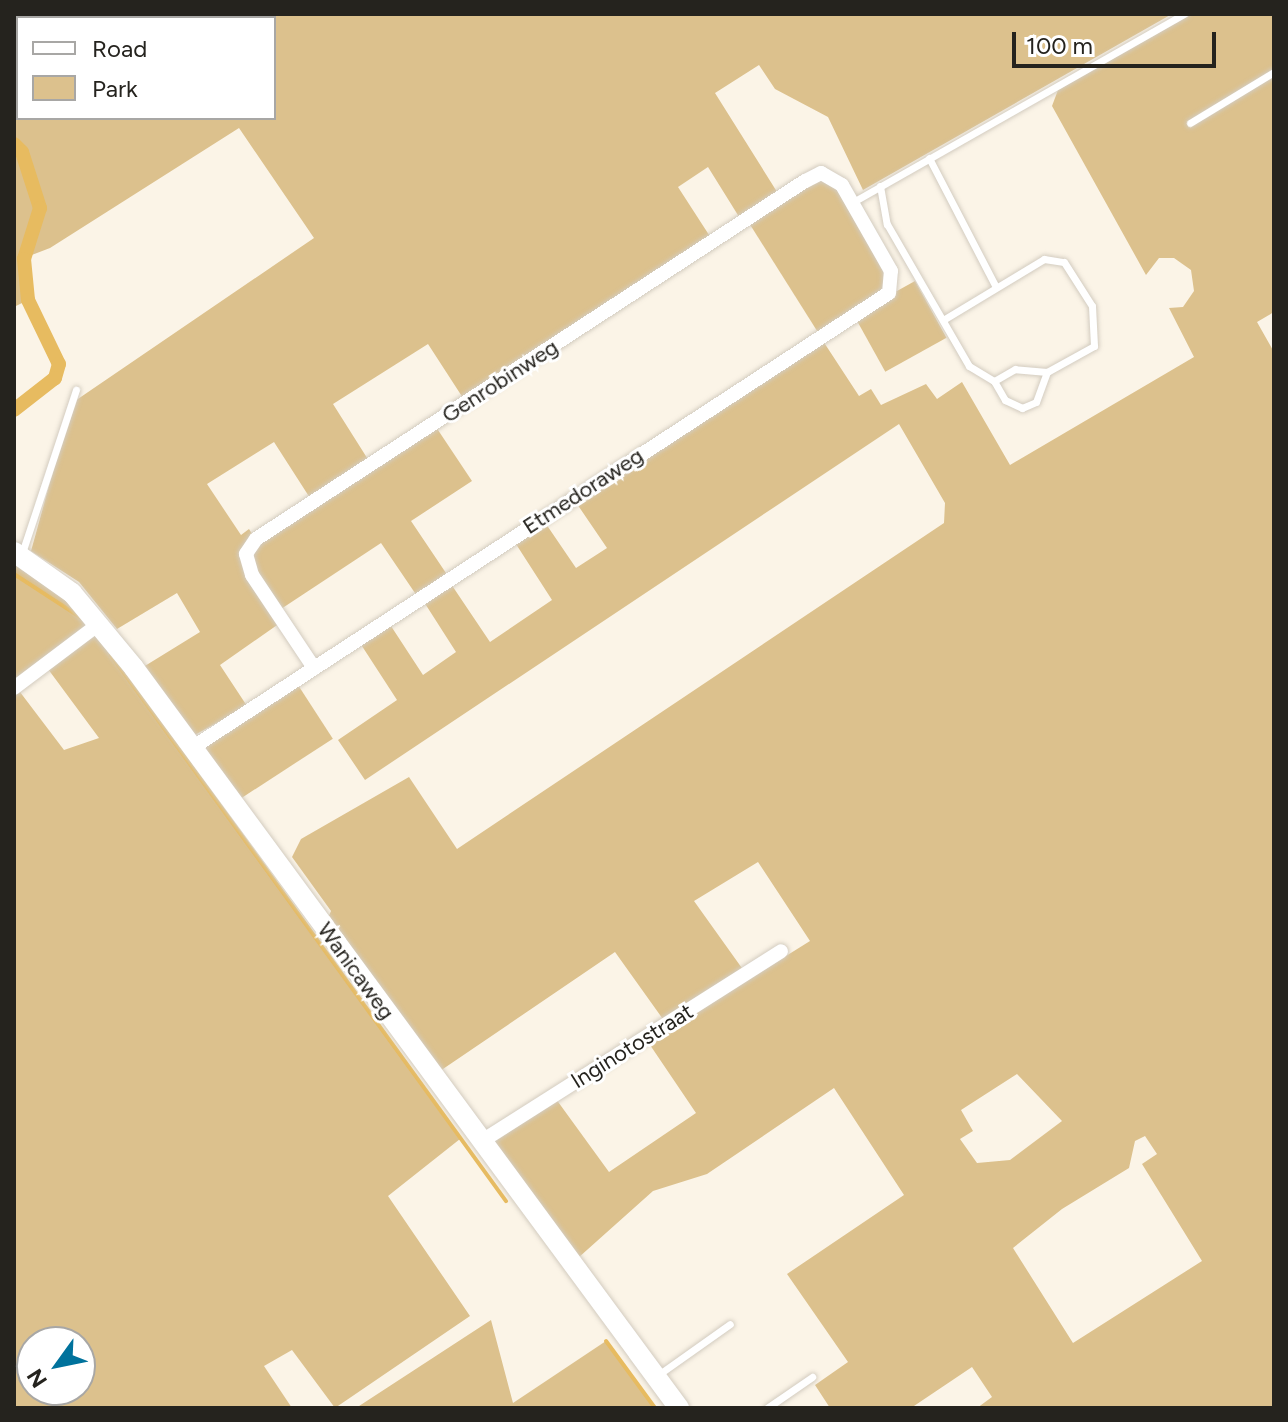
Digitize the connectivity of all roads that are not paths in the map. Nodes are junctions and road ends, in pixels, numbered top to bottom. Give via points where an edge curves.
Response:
1 (1184, 14) edge
2 (1274, 72) edge
3 (1190, 123) dead end
4 (929, 158) junction
5 (880, 186) junction
6 (859, 198) junction
7 (996, 287) junction
8 (943, 320) junction
9 (1047, 372) junction
10 (994, 381) junction
11 (76, 390) dead end
12 (18, 554) edge
13 (99, 624) junction
14 (314, 668) junction
15 (14, 688) edge
16 (192, 748) junction
17 (781, 951) dead end
18 (482, 1141) junction
19 (730, 1324) dead end
20 (656, 1376) junction
21 (812, 1377) dead end
22 (679, 1408) edge
23 (767, 1408) edge

1 - 4 lane
2 - 3 lane
4 - 5 lane
4 - 7 lane
5 - 6 lane
5 - 8 lane via 887,224
6 - 14 street, Etmedoraweg via 891,271 889,293
6 - 14 street, Genrobinweg via 821,173 805,181 256,539 246,554 252,575
7 - 8 lane
7 - 9 lane via 1044,259 1064,262 1073,274 1092,306 1094,346
8 - 10 lane via 969,366
9 - 10 lane via 1015,369
9 - 10 lane via 1039,397 1022,408 1005,400
11 - 12 lane
12 - 13 street, Wanicaweg via 72,593
13 - 15 street
13 - 16 street, Wanicaweg
14 - 16 street, Etmedoraweg
16 - 18 street, Wanicaweg
17 - 18 street, Inginotostraat
18 - 20 street, Wanicaweg
19 - 20 lane
20 - 22 street, Wanicaweg
21 - 23 lane

